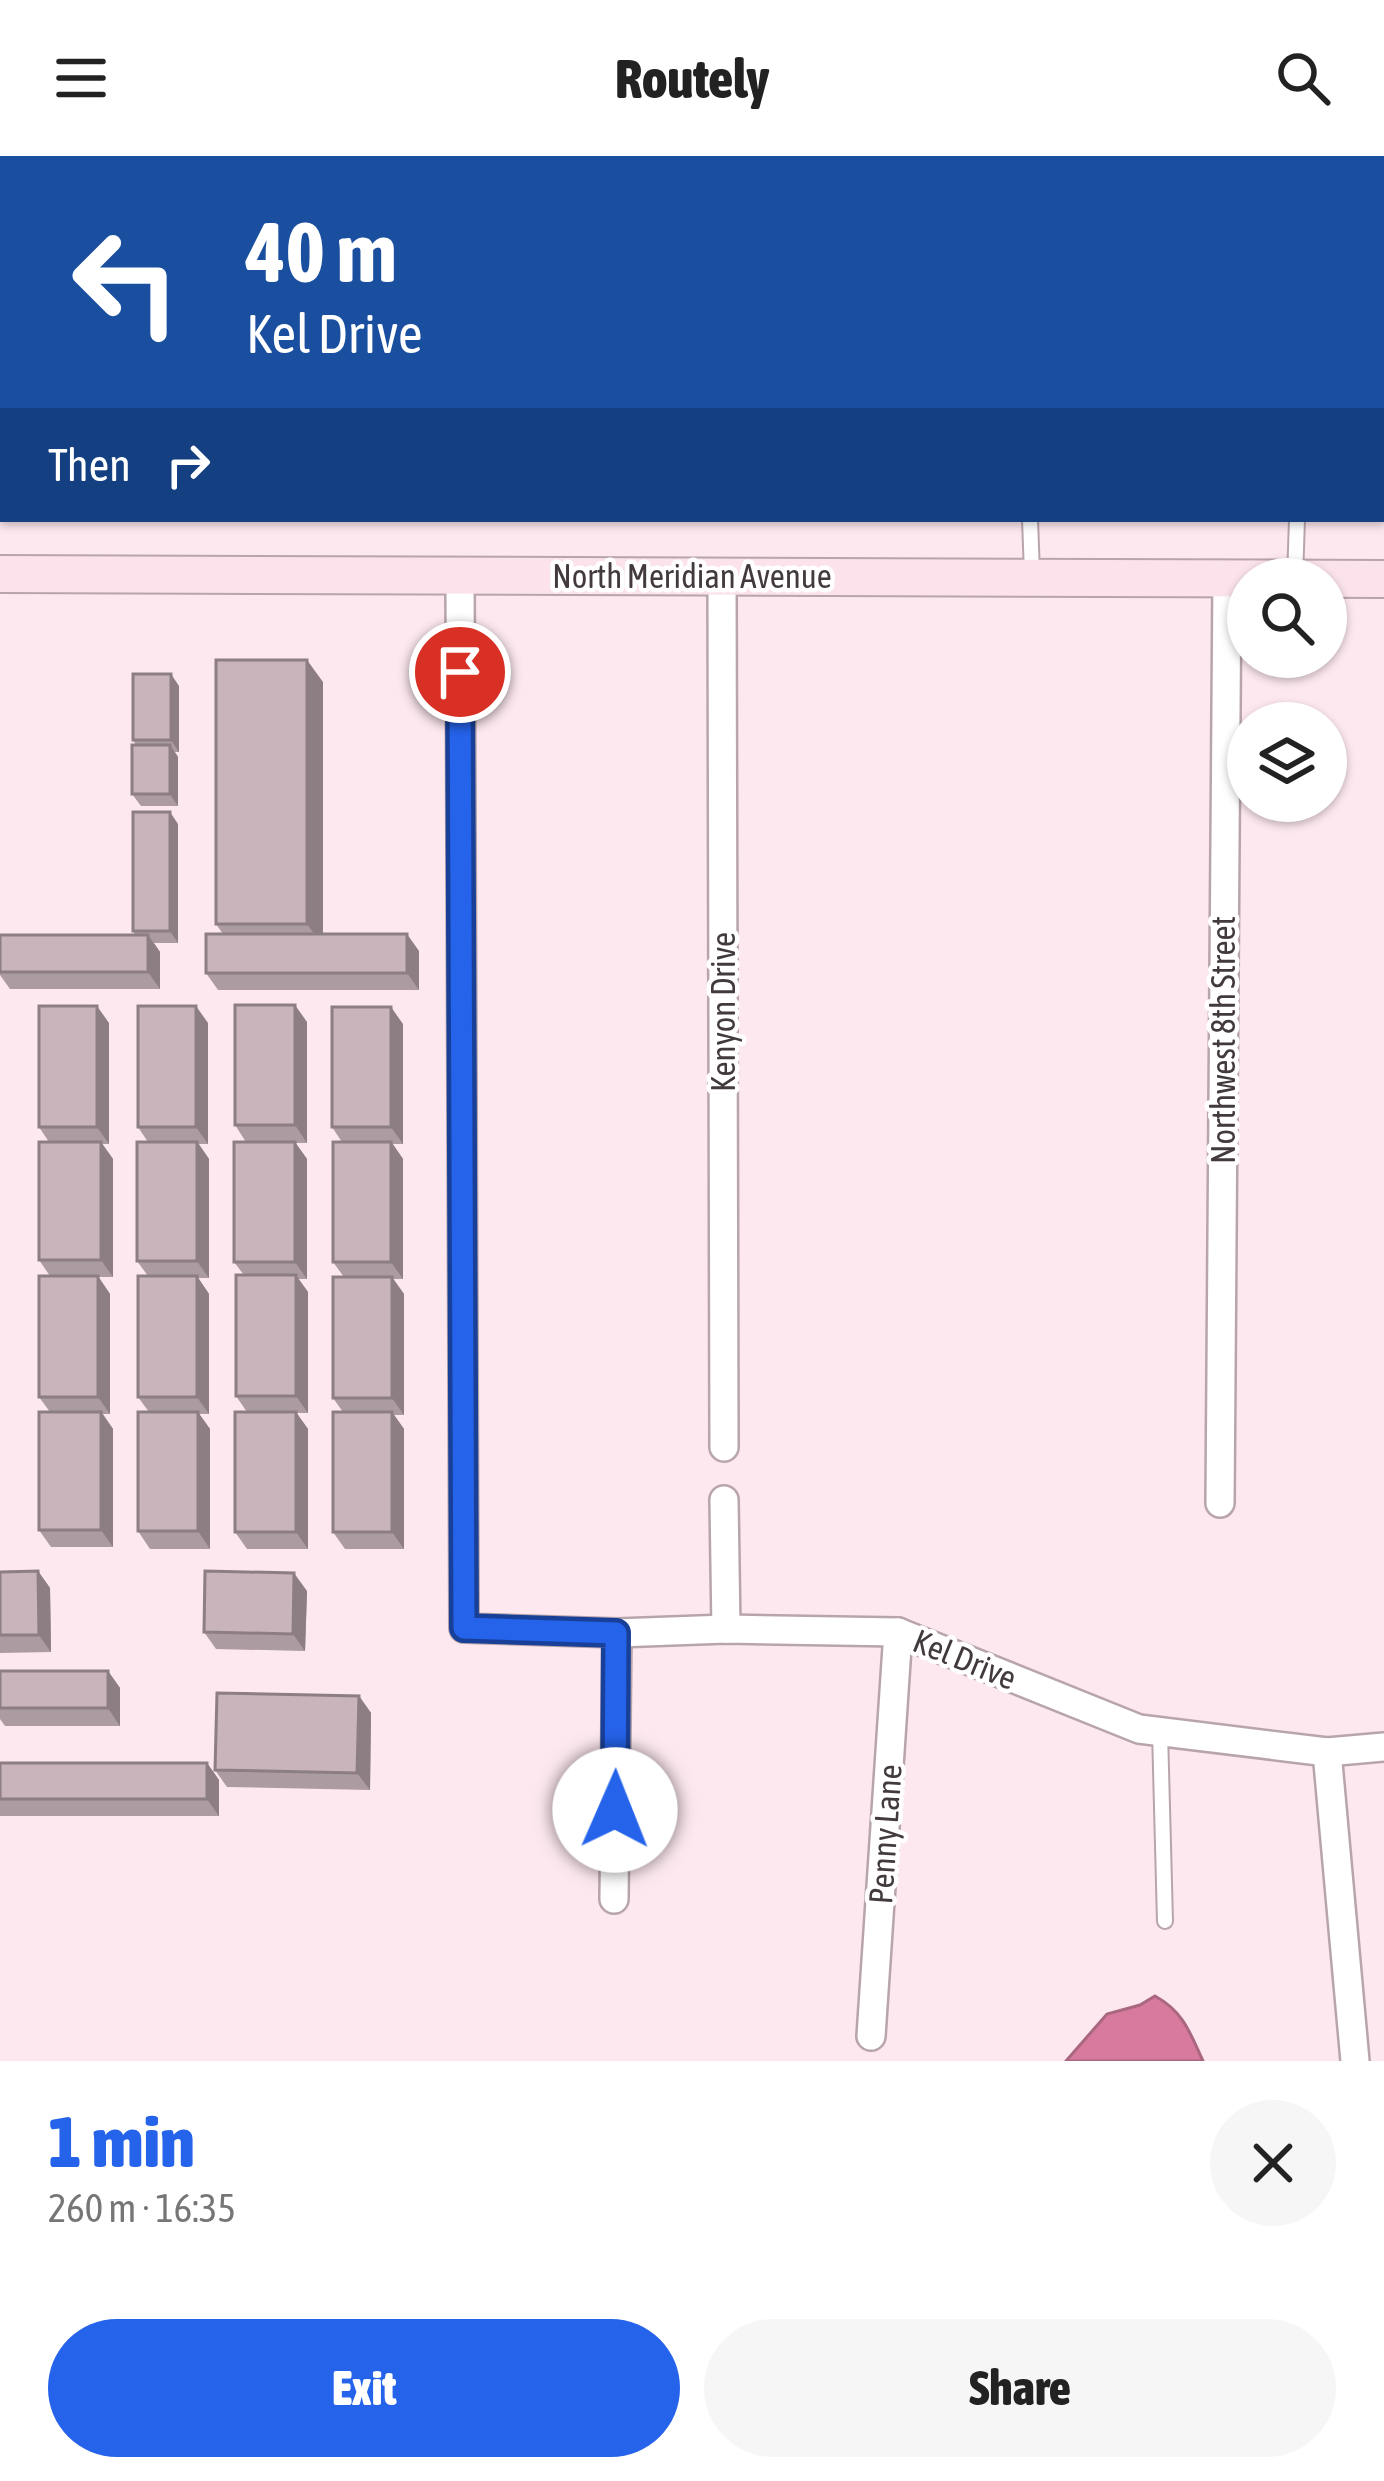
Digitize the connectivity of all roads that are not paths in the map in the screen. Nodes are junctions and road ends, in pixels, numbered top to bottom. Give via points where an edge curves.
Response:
1 (1030, 522) edge
2 (1297, 522) edge
3 (1296, 558) edge
4 (0, 574) edge
5 (460, 576) junction
6 (722, 576) junction
7 (1032, 577) junction
8 (1227, 578) joint
9 (1347, 579) edge
10 (1384, 579) edge
11 (724, 1447) dead end
12 (724, 1500) dead end
13 (1220, 1503) dead end
14 (726, 1629) junction
15 (898, 1632) junction
16 (616, 1633) junction
17 (1160, 1731) junction
18 (1384, 1747) edge
19 (1327, 1751) junction
20 (614, 1899) dead end
21 (1166, 1921) dead end
22 (871, 2036) dead end
23 (1355, 2061) edge

1 - 7 lane
2 - 3 lane
4 - 5 main road, North Meridian Avenue
5 - 6 main road, North Meridian Avenue
5 - 16 street, Kel Drive via 464,1628
6 - 7 main road, North Meridian Avenue
6 - 11 street, Kenyon Drive
7 - 8 main road, North Meridian Avenue
8 - 13 street, Northwest 8th Street
9 - 10 main road, North Meridian Avenue
12 - 14 street
14 - 15 street, Kel Drive
14 - 16 street, Kel Drive
15 - 17 street, Kel Drive
15 - 22 street, Penny Lane
16 - 20 street
17 - 19 street, Kel Drive
17 - 21 lane
18 - 19 street, Kel Drive
19 - 23 street

